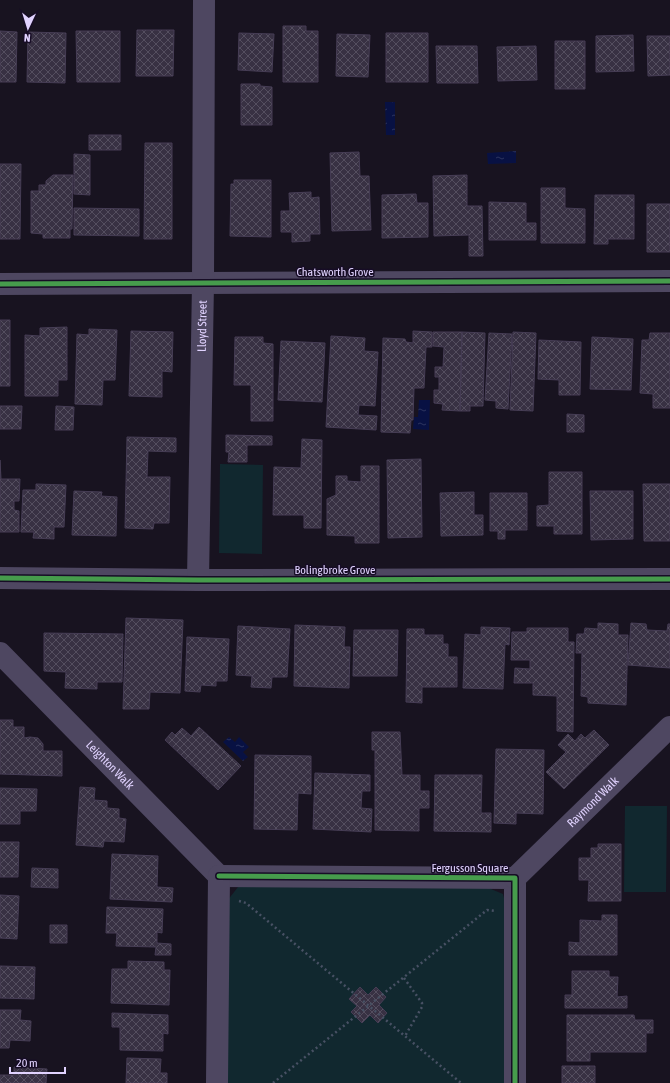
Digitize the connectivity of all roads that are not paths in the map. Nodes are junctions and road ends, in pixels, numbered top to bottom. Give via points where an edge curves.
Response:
1 (204, 0) edge
2 (670, 281) edge
3 (203, 283) junction
4 (0, 284) edge
5 (0, 578) edge
6 (198, 580) junction
7 (670, 580) edge
8 (0, 653) edge
9 (670, 727) edge
10 (219, 876) junction
11 (515, 878) junction
12 (217, 1083) edge
13 (515, 1083) edge

1 - 3 street, Lloyd Street
2 - 3 street, Chatsworth Grove
3 - 4 street, Chatsworth Grove
3 - 6 street, Lloyd Street
5 - 6 street, Bolingbroke Grove
6 - 7 street, Bolingbroke Grove
8 - 10 street, Leighton Walk
9 - 11 street, Raymond Walk
10 - 11 street, Fergusson Square
10 - 12 street
11 - 13 street, Fergusson Square

